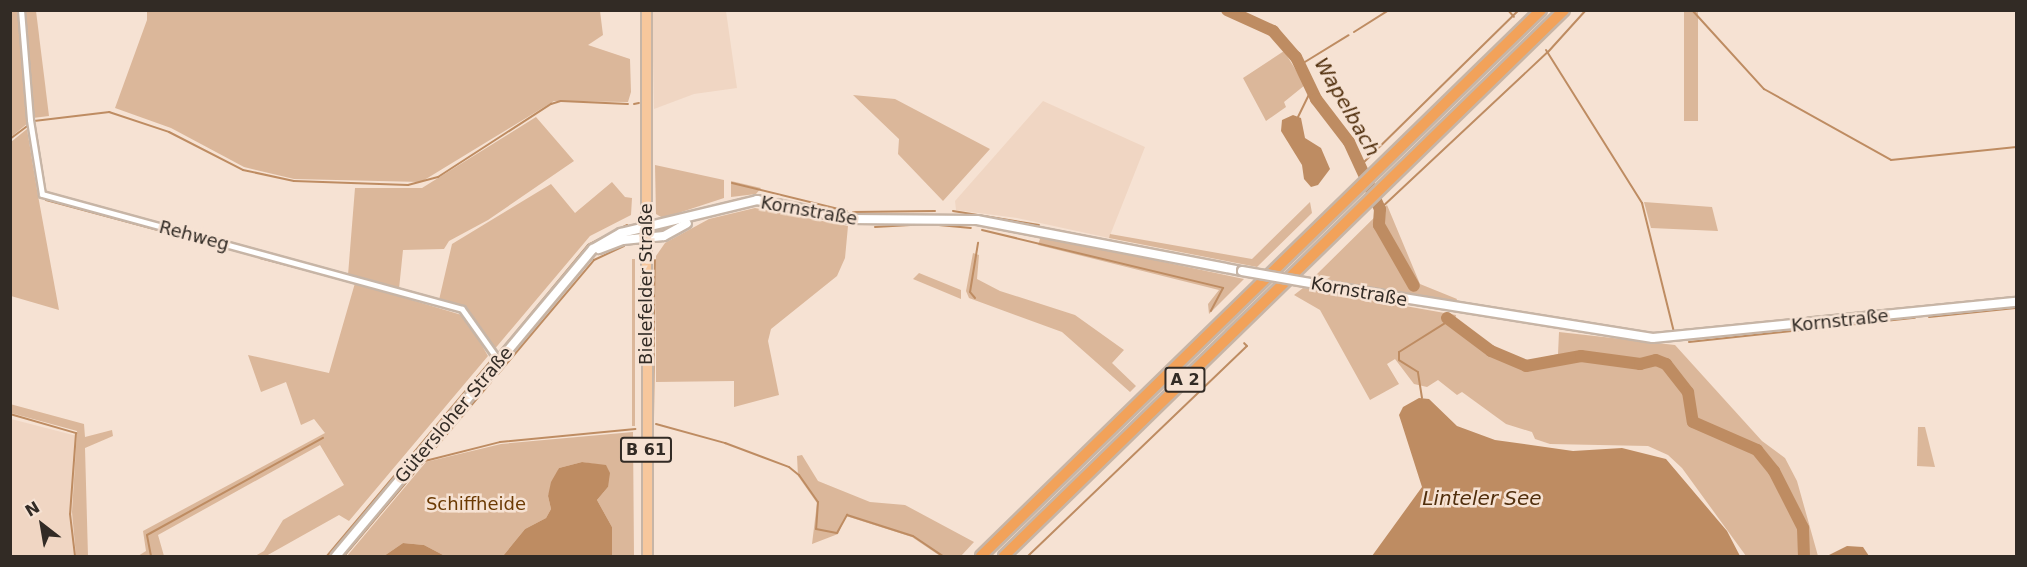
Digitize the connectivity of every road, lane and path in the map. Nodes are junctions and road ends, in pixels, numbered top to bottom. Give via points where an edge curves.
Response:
1 (21, 10) edge
2 (646, 10) edge
3 (1541, 10) edge
4 (1564, 10) edge
5 (706, 212) junction
6 (646, 228) junction
7 (646, 239) junction
8 (572, 274) junction
9 (2016, 302) edge
10 (499, 362) junction
11 (336, 556) edge
12 (646, 556) edge
13 (981, 556) edge
14 (1004, 556) edge

1 - 10 street, Rehweg via 30,120 42,194 462,309
2 - 6 main road, Bielefelder Straße / B 61
3 - 13 highway, A 2
4 - 14 highway, A 2
5 - 6 street, Kornstraße
5 - 7 street, Kornstraße via 664,236
5 - 9 street, Kornstraße, bridge via 757,200 850,219 977,220 1316,284 1653,338
6 - 7 main road, Bielefelder Straße / B 61
6 - 8 street, Gütersloher Straße via 607,239
7 - 8 street, Gütersloher Straße via 610,244 595,251
7 - 12 main road, Bielefelder Straße / B 61
8 - 10 street, Gütersloher Straße
10 - 11 street, Gütersloher Straße

